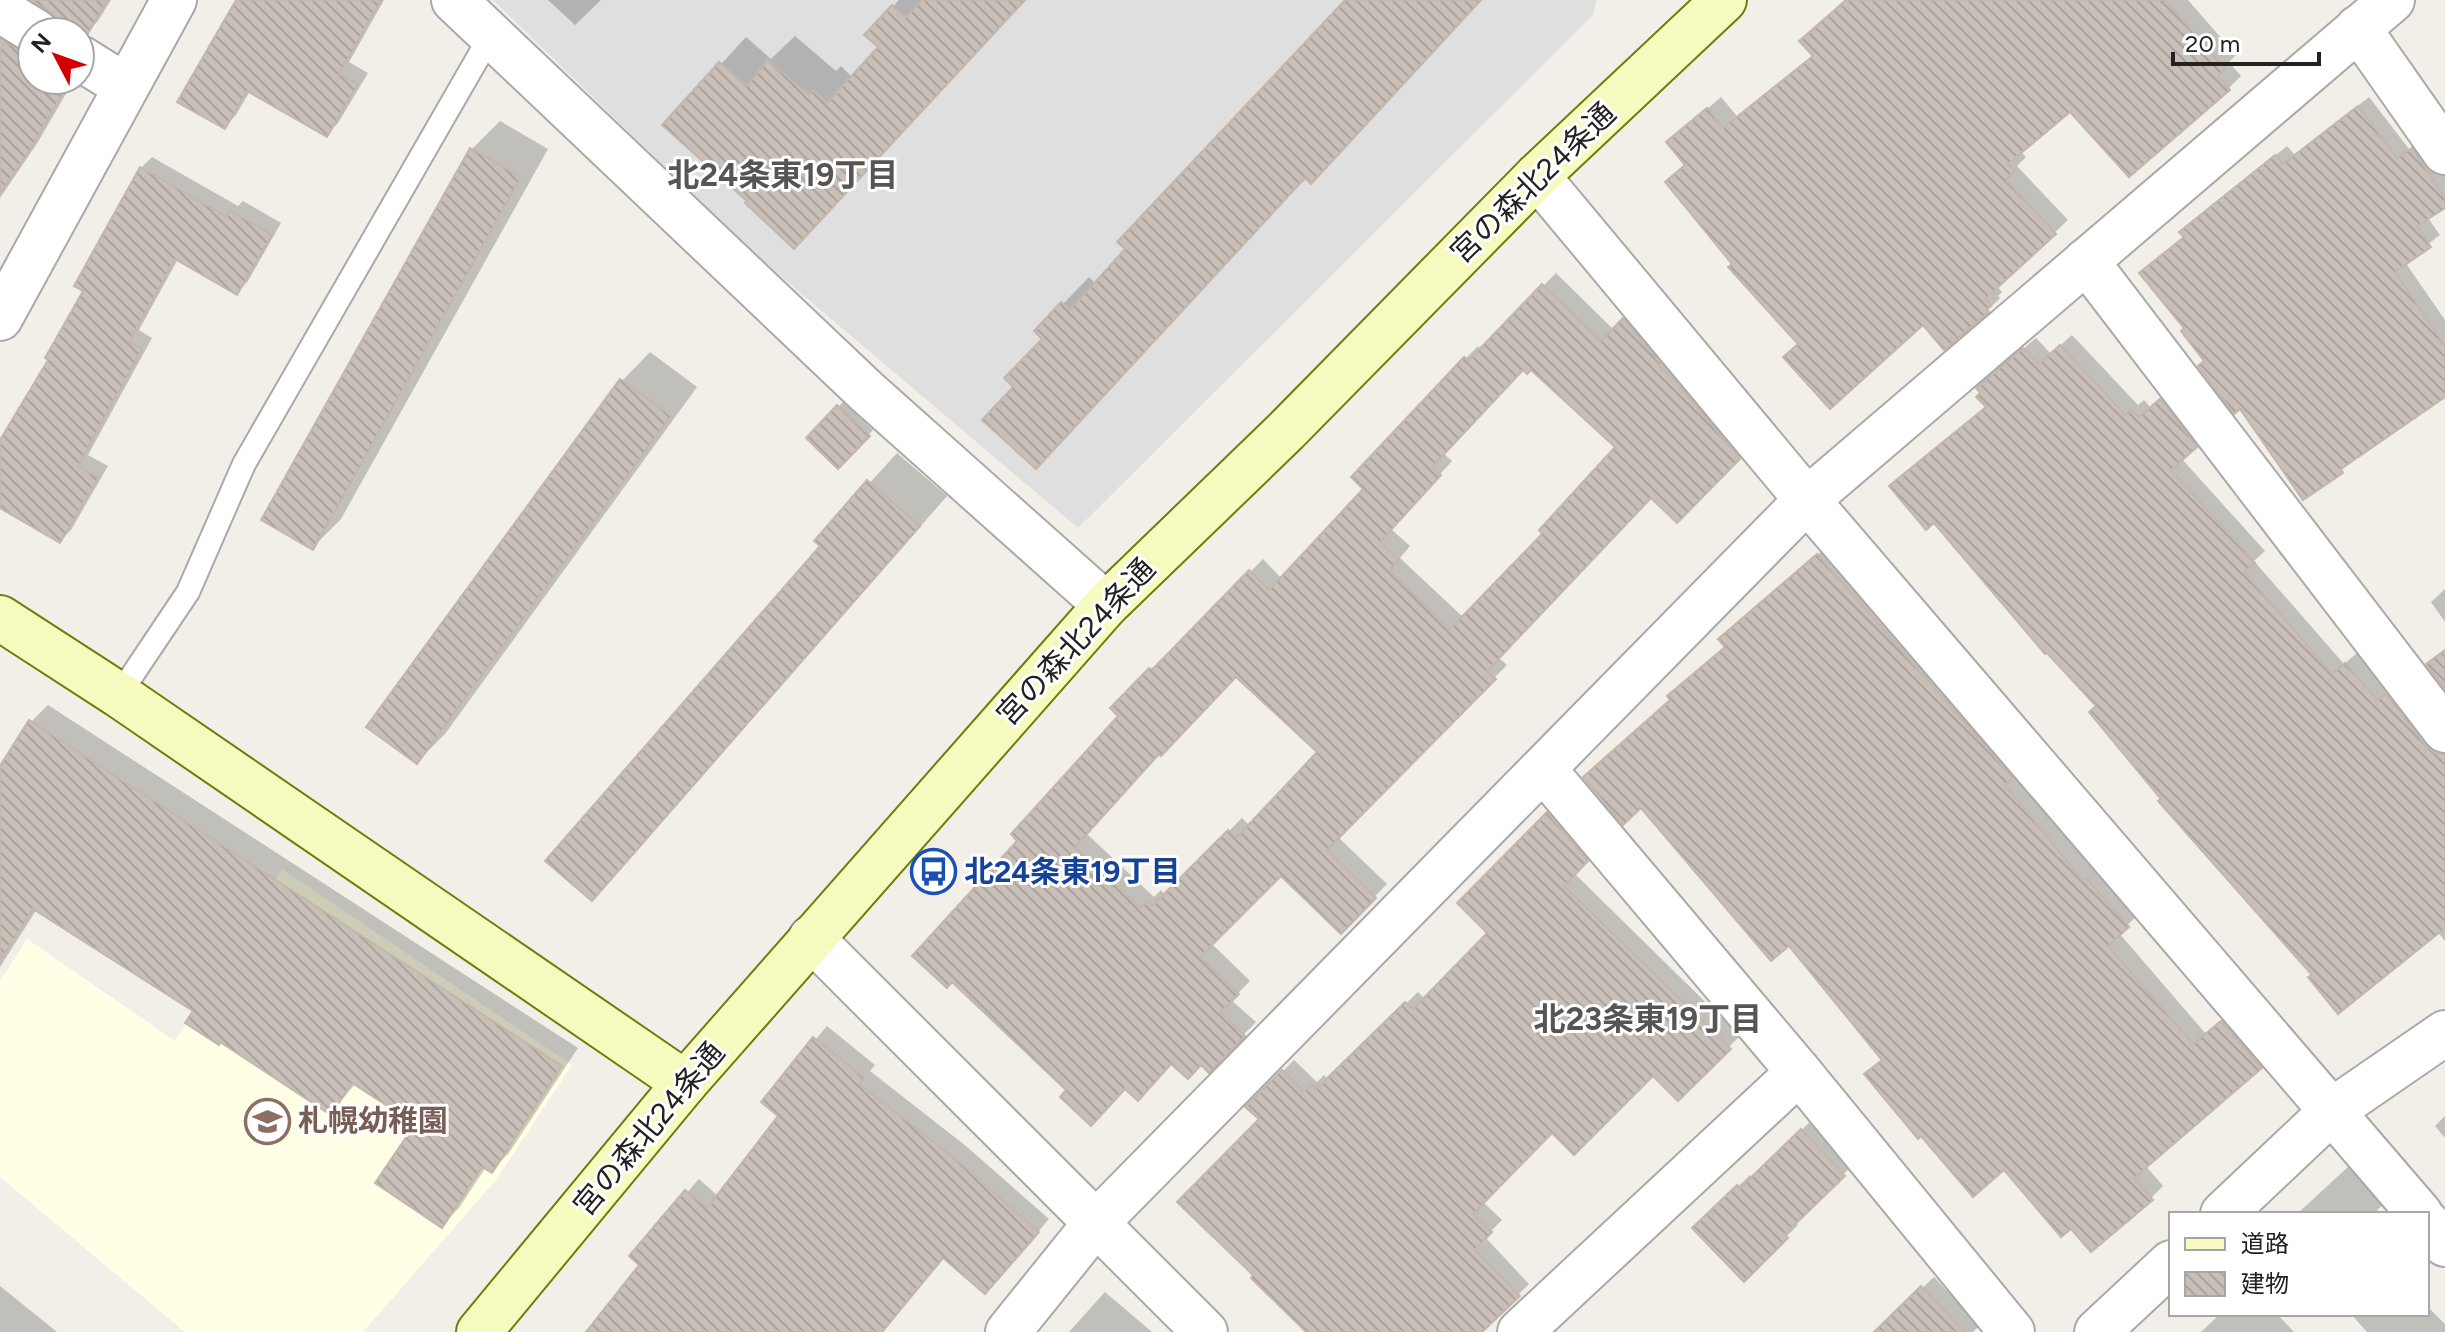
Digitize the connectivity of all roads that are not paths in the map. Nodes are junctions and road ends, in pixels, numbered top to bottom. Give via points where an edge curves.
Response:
1 (174, 0) edge
2 (454, 0) edge
3 (1724, 0) edge
4 (2392, 0) edge
5 (2358, 28) junction
6 (491, 35) junction
7 (96, 68) edge
8 (125, 86) junction
9 (2445, 152) edge
10 (1537, 176) junction
11 (2086, 261) junction
12 (4, 302) edge
13 (1807, 500) junction
14 (1106, 605) junction
15 (0, 618) edge
16 (119, 695) junction
17 (2445, 730) edge
18 (1544, 770) junction
19 (811, 938) junction
20 (2445, 1033) edge
21 (1799, 1072) junction
22 (685, 1083) junction
23 (2333, 1110) junction
24 (2225, 1212) edge
25 (2418, 1212) edge
26 (1095, 1224) junction
27 (2429, 1225) edge
28 (2445, 1244) edge
29 (2169, 1265) edge
30 (479, 1332) edge
31 (1008, 1332) edge
32 (1205, 1332) edge
33 (1520, 1332) edge
34 (2012, 1332) edge
35 (2097, 1332) edge

1 - 8 street
2 - 6 street
3 - 10 street, 宮の森北24条通
4 - 5 street
5 - 9 street
5 - 11 street
6 - 14 street via 866,391
6 - 16 lane via 244,464 188,592
7 - 8 street
8 - 12 street
10 - 13 street
10 - 14 street, 宮の森北24条通
11 - 13 street
11 - 17 street
13 - 18 street
13 - 23 street
14 - 19 street, 宮の森北24条通
15 - 16 street
16 - 22 street
18 - 21 street
18 - 26 street
19 - 22 street, 宮の森北24条通
19 - 26 street
20 - 23 street
21 - 33 street
21 - 34 street
22 - 30 street, 宮の森北24条通
23 - 24 street
23 - 25 street
26 - 31 street
26 - 32 street
27 - 28 street
29 - 35 street

